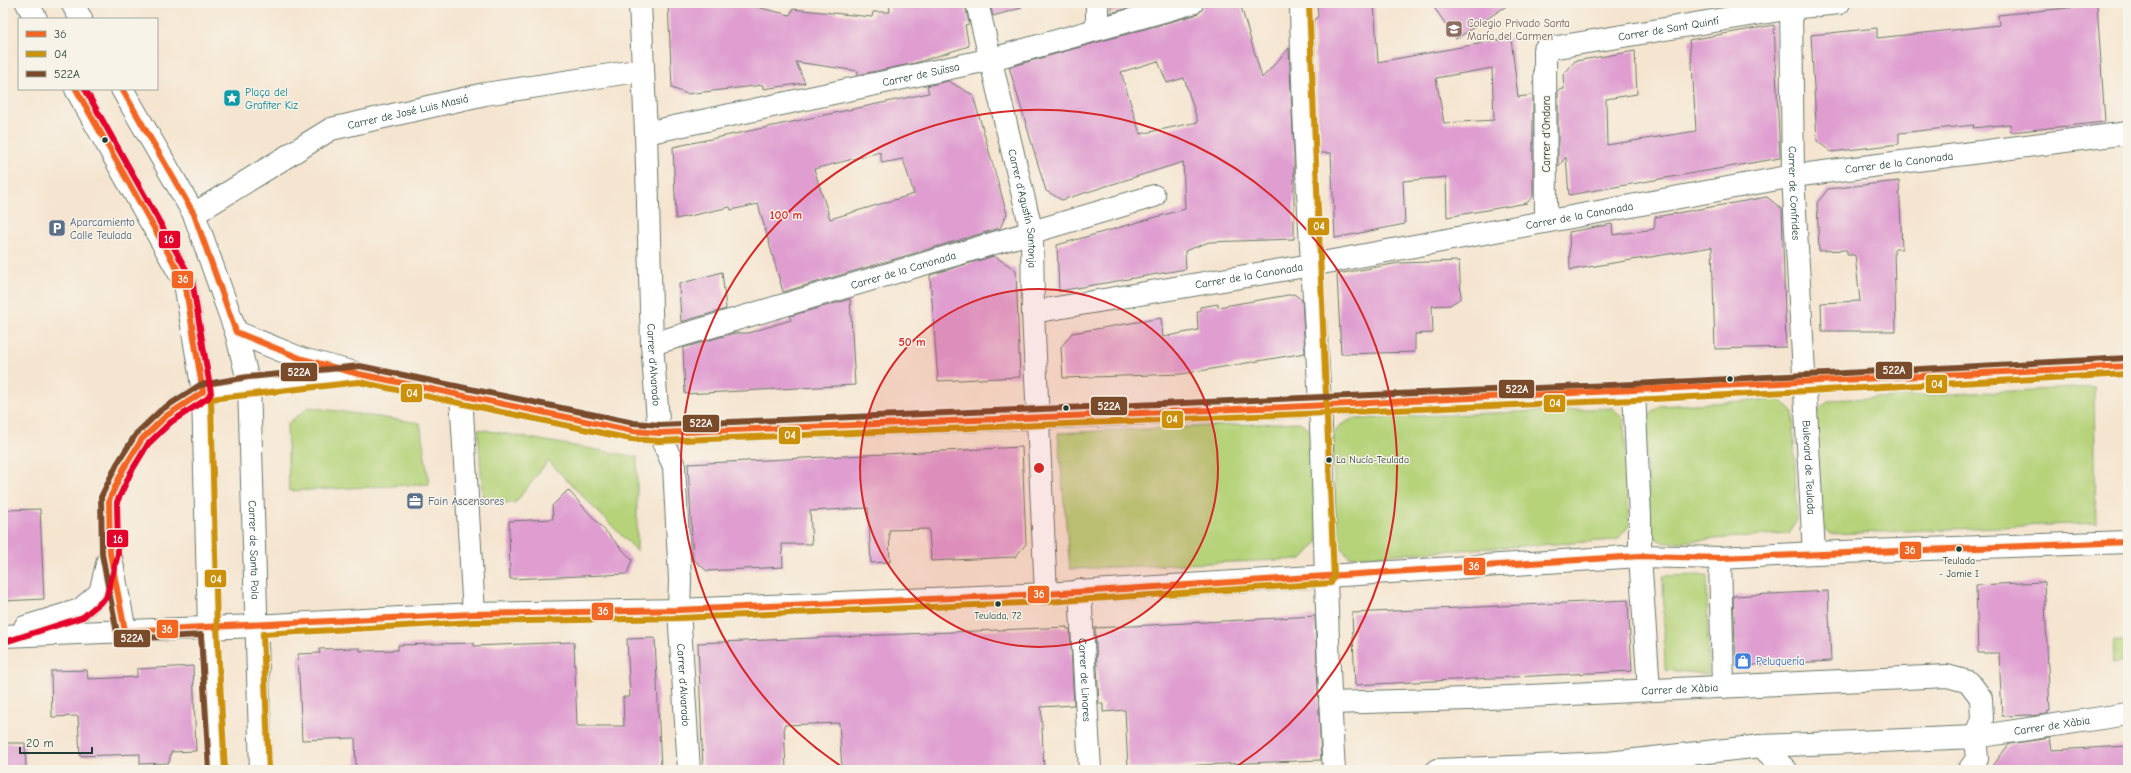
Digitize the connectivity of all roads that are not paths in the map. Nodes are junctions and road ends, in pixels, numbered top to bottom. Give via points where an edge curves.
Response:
1 (27, 3) edge
2 (72, 3) edge
3 (640, 3) edge
4 (977, 3) edge
5 (1098, 3) edge
6 (1192, 3) edge
7 (1300, 3) edge
8 (1839, 3) edge
9 (1791, 6) edge
10 (35, 18) edge
11 (80, 18) edge
12 (1097, 29) junction
13 (1545, 49) joint
14 (992, 59) junction
15 (643, 70) junction
16 (77, 90) edge
17 (123, 90) edge
18 (646, 133) junction
19 (2128, 133) edge
20 (1793, 176) junction
21 (1154, 196) dead end
22 (194, 214) junction
23 (1546, 220) junction
24 (1032, 233) junction
25 (1312, 265) junction
26 (1033, 312) junction
27 (236, 332) junction
28 (652, 344) junction
29 (2128, 366) edge
30 (359, 374) junction
31 (1804, 383) junction
32 (249, 385) junction
33 (203, 392) junction
34 (1634, 392) junction
35 (461, 395) junction
36 (1320, 405) junction
37 (1038, 418) junction
38 (659, 432) junction
39 (2128, 542) edge
40 (110, 553) junction
41 (1814, 553) junction
42 (1640, 556) junction
43 (1720, 558) junction
44 (1326, 577) junction
45 (1080, 590) junction
46 (1046, 594) junction
47 (679, 610) junction
48 (474, 614) junction
49 (255, 626) junction
50 (209, 627) junction
51 (125, 632) junction
52 (3, 635) edge
53 (1723, 687) junction
54 (1649, 690) junction
55 (1330, 703) junction
56 (2128, 714) edge
57 (1975, 737) junction
58 (1761, 746) junction
59 (217, 770) edge
60 (261, 770) edge
61 (689, 770) edge
62 (1090, 770) edge
63 (1334, 770) edge
64 (1437, 770) edge
65 (1786, 770) edge
66 (1969, 770) edge

1 - 10 street
2 - 11 street
3 - 15 street, Carrer d'Alvarado
4 - 14 street, Carrer d'Agustín Santonja
5 - 12 street
6 - 12 street, Carrer de Suïssa
7 - 25 street
8 - 9 street, Carrer de Sant Quintí
9 - 13 street, Carrer de Sant Quintí
9 - 20 street, Carrer de Confrides
12 - 14 street, Carrer de Suïssa
13 - 23 street, Carrer d'Ondara
14 - 18 street, Carrer de Suïssa
14 - 24 street, Carrer d'Agustín Santonja
15 - 18 street, Carrer d'Alvarado
15 - 22 street, Carrer de José Luis Masiá via 485,94 331,129
16 - 33 street via 185,283
17 - 22 street, Carrer de Santa Pola
18 - 28 street, Carrer d'Alvarado
19 - 20 street, Carrer de la Canonada
20 - 23 street, Carrer de la Canonada
20 - 31 street, Carrer de Confrides
21 - 24 street, Carrer de la Canonada
22 - 27 street, Carrer de Santa Pola
23 - 25 street, Carrer de la Canonada
24 - 26 street, Carrer d'Agustín Santonja
24 - 28 street, Carrer de la Canonada
25 - 26 street, Carrer de la Canonada
25 - 36 street
26 - 37 street, Carrer d'Agustín Santonja
27 - 30 street via 302,359
27 - 32 street, Carrer de Santa Pola
28 - 38 street, Carrer d'Alvarado
29 - 31 street
30 - 32 street
30 - 35 street
31 - 34 street
31 - 41 street, Bulevard de Teulada
32 - 33 street
32 - 49 street, Carrer de Santa Pola
33 - 40 street via 166,416 147,435 124,468 109,500
33 - 50 street
34 - 36 street
34 - 42 street
35 - 38 street via 633,431
35 - 48 street
36 - 37 street
36 - 44 street
37 - 38 street
37 - 46 street, Carrer d'Agustín Santonja
38 - 47 street, Carrer d'Alvarado via 674,466 680,579
39 - 41 street
40 - 51 street
40 - 52 street via 100,593 80,610
41 - 43 street
42 - 43 street
42 - 44 street
42 - 54 street
43 - 53 street
44 - 45 street
44 - 55 street
45 - 46 street
45 - 62 street, Carrer de Linares
46 - 47 street
47 - 48 street
47 - 61 street, Carrer d'Alvarado
48 - 49 street
49 - 50 street
49 - 60 street, Carrer de Santa Pola
50 - 51 street
50 - 59 street
51 - 52 street
53 - 54 street, Carrer de Xàbia
53 - 57 street, Carrer de Xàbia via 1947,676 1969,682 1981,698 1982,719
54 - 55 street, Carrer de Xàbia
55 - 63 street
56 - 57 street, Carrer de Xàbia
57 - 58 street, Carrer de Xàbia
57 - 66 street via 1978,759
58 - 64 street, Carrer de Xàbia via 1608,763
58 - 65 street

